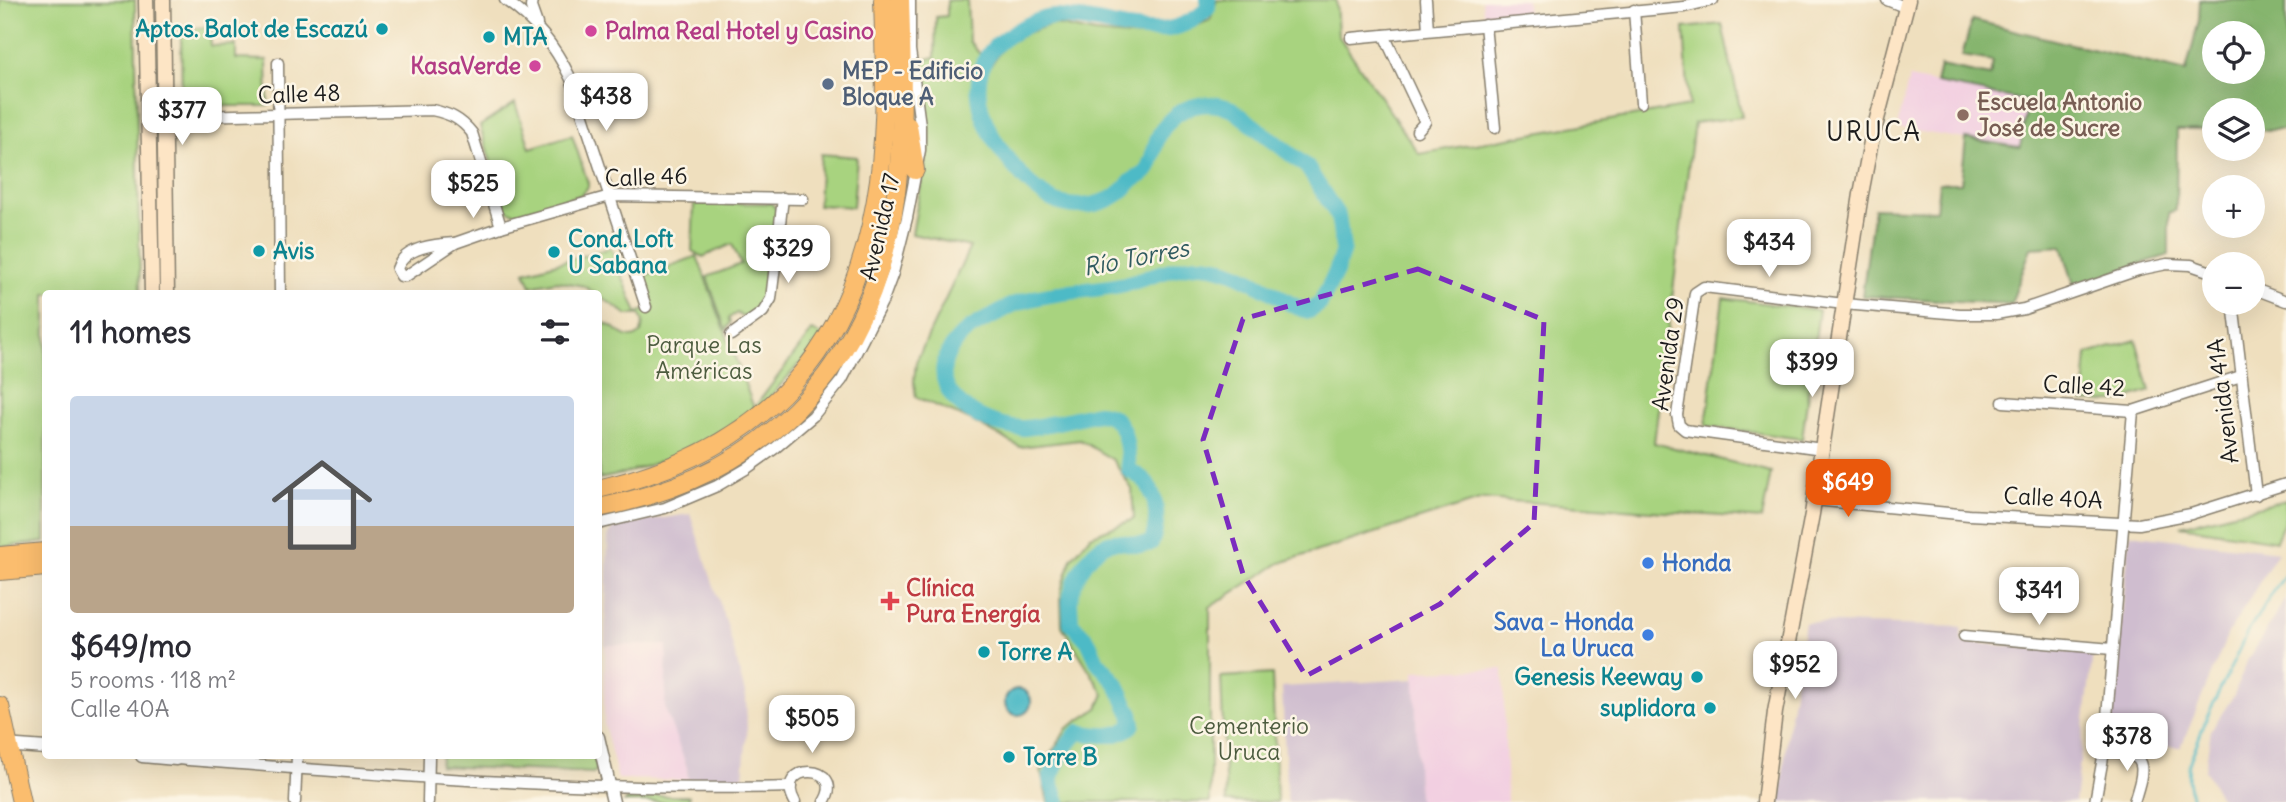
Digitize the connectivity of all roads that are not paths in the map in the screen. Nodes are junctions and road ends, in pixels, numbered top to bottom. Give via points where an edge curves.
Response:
1 (146, 0) edge
2 (163, 0) edge
3 (505, 0) edge
4 (532, 0) edge
5 (883, 0) edge
6 (900, 0) edge
7 (910, 0) edge
8 (1426, 0) edge
9 (1713, 0) edge
10 (1886, 0) edge
11 (1909, 3) edge
12 (1634, 10) junction
13 (1485, 25) junction
14 (539, 29) junction
15 (1428, 30) junction
16 (1384, 34) junction
17 (1351, 38) dead end
18 (278, 62) dead end
19 (900, 71) junction
20 (1642, 103) dead end
21 (278, 116) junction
22 (148, 117) junction
23 (164, 117) junction
24 (1495, 128) dead end
25 (1417, 131) dead end
26 (915, 170) junction
27 (610, 196) junction
28 (783, 198) junction
29 (803, 199) dead end
30 (501, 227) junction
31 (455, 243) junction
32 (2202, 269) edge
33 (152, 290) edge
34 (167, 290) edge
35 (280, 290) edge
36 (2265, 293) edge
37 (2286, 301) edge
38 (1844, 304) junction
39 (646, 307) dead end
40 (2233, 315) edge
41 (731, 335) dead end
42 (2241, 376) junction
43 (2003, 402) dead end
44 (2133, 411) junction
45 (1822, 449) junction
46 (2286, 484) edge
47 (602, 488) edge
48 (2256, 495) junction
49 (1814, 500) junction
50 (602, 507) edge
51 (602, 523) edge
52 (2122, 523) junction
53 (42, 552) edge
54 (0, 556) edge
55 (37, 568) edge
56 (0, 571) edge
57 (1964, 636) dead end
58 (2112, 649) junction
59 (0, 706) edge
60 (4, 745) edge
61 (42, 748) edge
62 (2104, 752) junction
63 (602, 754) edge
64 (193, 759) edge
65 (296, 759) edge
66 (429, 759) edge
67 (296, 768) junction
68 (428, 777) junction
69 (609, 785) junction
70 (791, 787) junction
71 (21, 802) edge
72 (295, 802) edge
73 (428, 802) edge
74 (613, 802) edge
75 (795, 802) edge
76 (824, 802) edge
77 (1764, 802) edge
78 (2095, 802) edge
79 (2134, 802) edge

1 - 22 main road
2 - 23 main road
3 - 14 street
4 - 14 street
5 - 47 highway via 879,180 855,284 836,325 790,387 723,441 655,474
6 - 19 highway
7 - 26 street, Avenida 17 via 910,50 921,138
8 - 15 street
9 - 12 street
10 - 11 street
11 - 38 main road via 1871,142
12 - 13 street
12 - 20 street
13 - 15 street
13 - 24 street
14 - 27 street via 558,51 571,79
15 - 16 street
16 - 17 street
16 - 25 street via 1425,122
18 - 21 street
19 - 26 highway
19 - 50 highway via 897,182 885,253 837,361 782,425 753,447 667,490
21 - 23 street, Calle 48
21 - 30 street, Calle 48 via 432,110 450,114 472,133
21 - 35 street
22 - 23 street, Calle 48
22 - 33 main road
23 - 34 main road
26 - 51 street, Avenida 17 via 900,250 883,300 842,380 813,416 758,461 717,486 665,508
27 - 28 street, Calle 46
27 - 30 street, Calle 46
27 - 39 street
28 - 29 street, Calle 46
28 - 41 street via 771,299 763,312
30 - 31 street, Calle 46
31 - 31 street, Calle 46 via 407,276 397,269 397,264 422,247
32 - 38 street via 2167,264 2137,270 2024,309 1996,314
36 - 37 street
38 - 45 main road
38 - 45 street, Avenida 29 via 1704,287 1695,293 1679,425 1685,430
40 - 42 street, Avenida 41A
42 - 44 street, Calle 42
42 - 48 street, Avenida 41A
43 - 44 street, Calle 42
44 - 52 street
45 - 49 main road
46 - 48 street, Calle 40A
48 - 52 street, Calle 40A via 2191,514
49 - 52 street, Calle 40A
49 - 77 main road via 1775,712
52 - 58 street
53 - 54 highway
55 - 56 highway
57 - 58 street
58 - 62 street
59 - 60 highway
60 - 61 street
60 - 71 highway
62 - 78 street
62 - 79 street via 2132,754 2140,761 2143,774
63 - 69 street
64 - 67 street
65 - 67 street
66 - 68 street
67 - 68 street
67 - 72 street
68 - 69 street
68 - 73 street
69 - 70 street
69 - 74 street
70 - 75 street
70 - 76 street via 802,772 814,771 828,783

